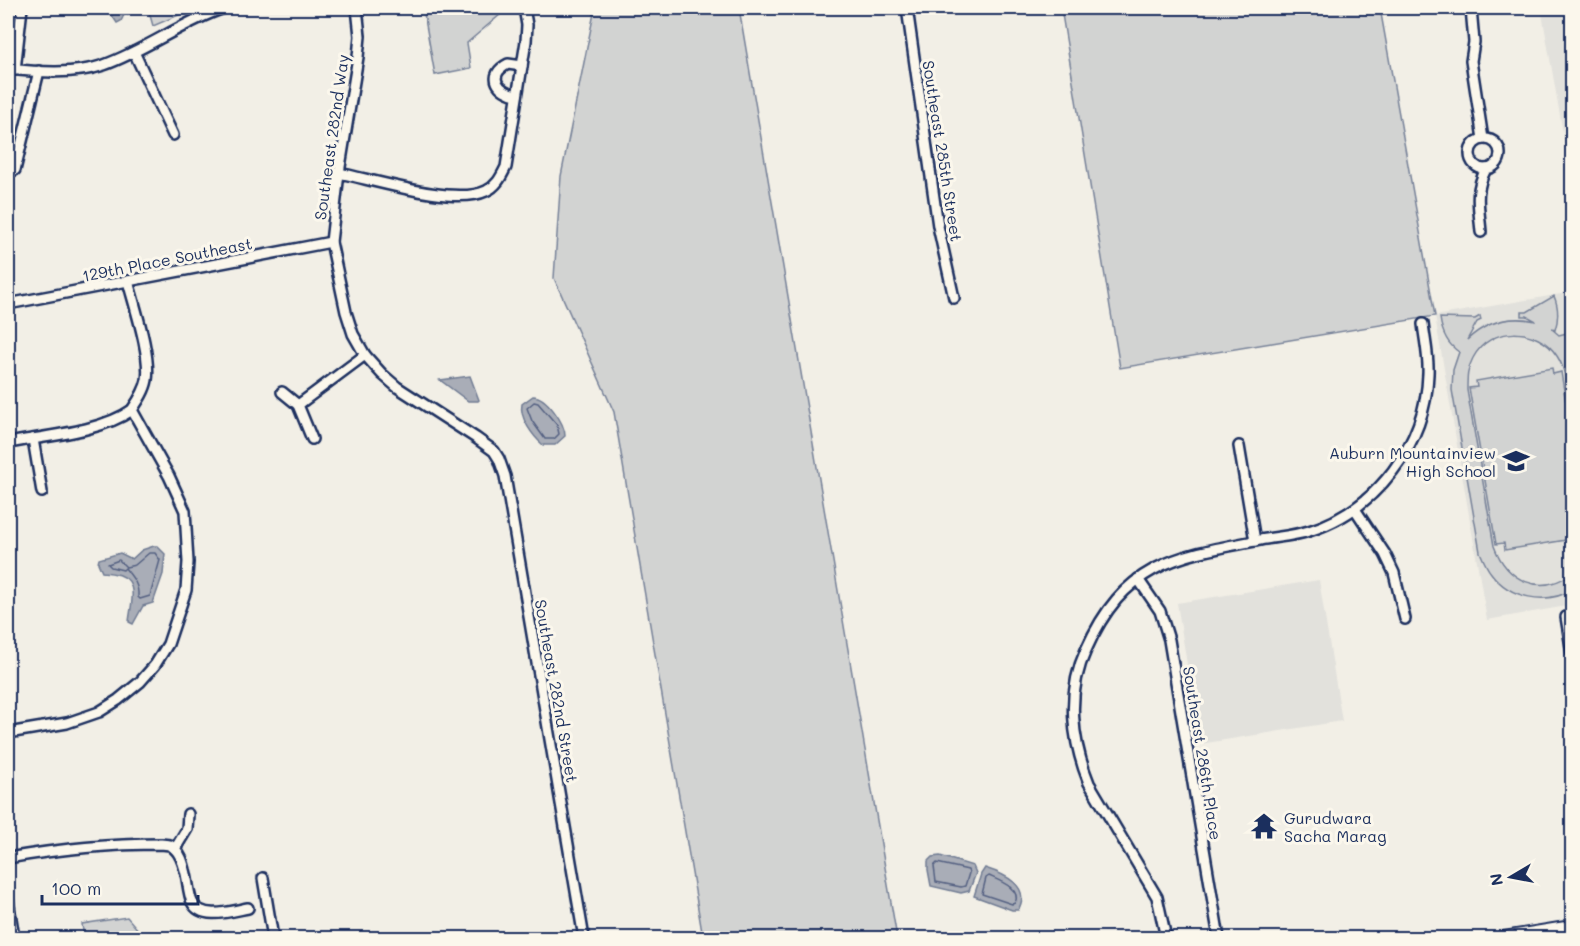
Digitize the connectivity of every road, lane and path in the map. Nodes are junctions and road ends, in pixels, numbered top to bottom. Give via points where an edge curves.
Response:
1 (22, 8) edge
2 (224, 8) edge
3 (357, 8) edge
4 (524, 8) edge
5 (907, 8) edge
6 (1471, 8) edge
7 (134, 52) junction
8 (522, 66) junction
9 (11, 69) edge
10 (39, 71) junction
11 (517, 95) junction
12 (173, 135) dead end
13 (1483, 139) junction
14 (1486, 169) junction
15 (15, 170) dead end
16 (339, 172) junction
17 (1481, 232) dead end
18 (331, 242) junction
19 (128, 281) junction
20 (954, 298) dead end
21 (8, 304) edge
22 (1423, 324) dead end
23 (365, 355) junction
24 (282, 392) dead end
25 (298, 405) junction
26 (132, 410) junction
27 (33, 439) junction
28 (312, 439) dead end
29 (8, 443) edge
30 (1239, 446) dead end
31 (494, 451) joint
32 (42, 492) dead end
33 (1355, 509) junction
34 (1256, 541) junction
35 (1138, 579) junction
36 (1566, 617) dead end
37 (1405, 619) dead end
38 (1572, 653) edge
39 (8, 733) edge
40 (188, 814) dead end
41 (175, 849) junction
42 (8, 858) edge
43 (263, 878) dead end
44 (8, 899) edge
45 (248, 908) dead end
46 (1572, 927) edge
47 (14, 939) edge
48 (273, 939) edge
49 (584, 939) edge
50 (1166, 939) edge
51 (1220, 939) edge
52 (1504, 939) edge

1 - 9 street
2 - 7 street
3 - 16 street, Southeast 282nd Way via 358,57
4 - 8 street via 527,25
5 - 20 street, Southeast 285th Street via 938,226
6 - 13 street via 1471,61
7 - 10 street via 102,65
7 - 12 street
8 - 11 street
8 - 11 street via 508,64 497,76 504,92
9 - 10 street
10 - 15 street
11 - 16 street via 506,167 488,191 457,197
13 - 14 street via 1475,143 1470,156 1474,164
13 - 14 street via 1496,144 1499,152 1495,165
14 - 17 street via 1479,184
16 - 18 street, Southeast 282nd Way
18 - 19 street, 129th Place Southeast
18 - 23 street, Southeast 282nd Way via 346,312
19 - 21 street, 129th Place Southeast
19 - 26 street via 147,363 147,381
22 - 33 street via 1428,375 1414,436 1390,474
23 - 25 street
23 - 31 street, Southeast 282nd Way via 397,387
24 - 25 street
25 - 28 street
26 - 27 street via 100,426
26 - 39 street via 185,511 186,590 168,644 155,665 118,700 99,712 67,723
27 - 29 street
27 - 32 street
30 - 34 street
31 - 49 street, Southeast 282nd Street via 505,476
33 - 34 street via 1308,531
33 - 37 street via 1394,573
34 - 35 street via 1178,557
35 - 50 street via 1112,603 1091,637 1076,684 1073,726 1089,783 1157,897
35 - 51 street, Southeast 286th Place via 1160,611 1169,640
36 - 38 street
40 - 41 street via 185,836
41 - 42 street via 160,844 92,846
41 - 45 street via 183,861 197,910 213,913
43 - 48 street
44 - 47 street
46 - 52 street

